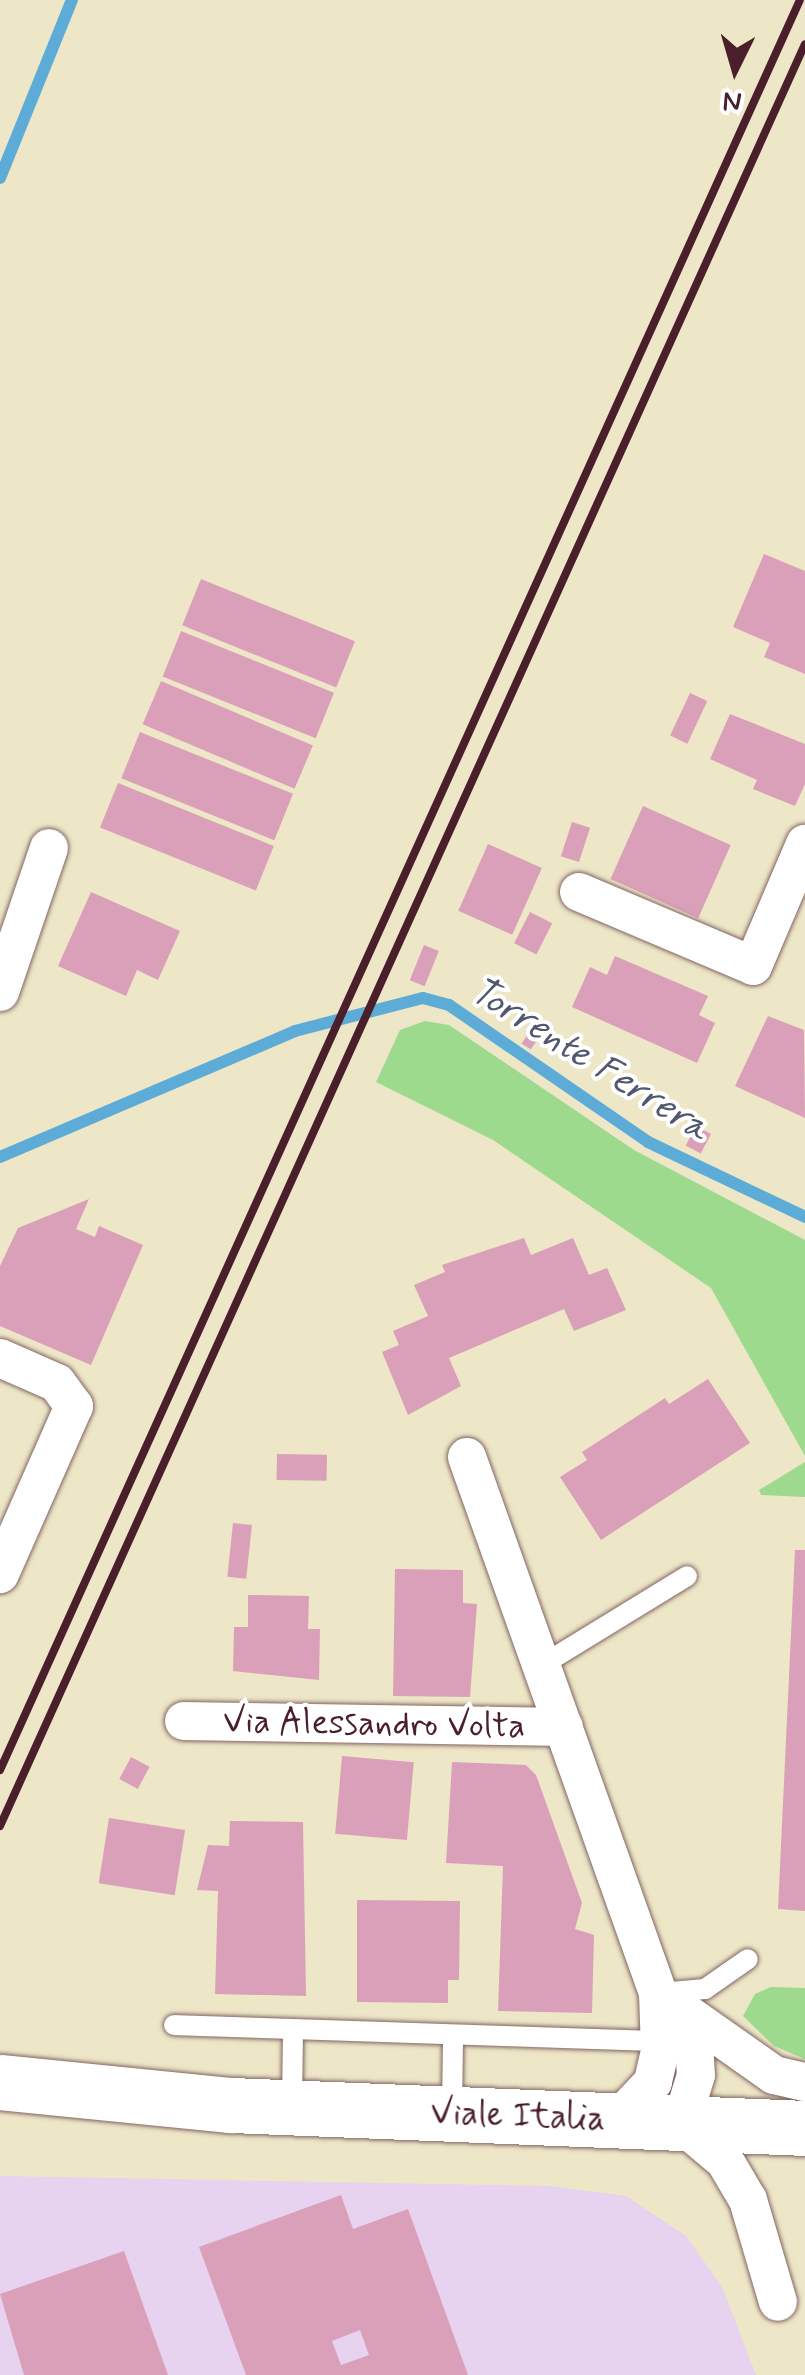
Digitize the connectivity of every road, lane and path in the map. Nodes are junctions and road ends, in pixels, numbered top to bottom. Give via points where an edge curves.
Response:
1 (48, 848) dead end
2 (800, 867) edge
3 (579, 892) dead end
4 (0, 992) edge
5 (0, 1358) edge
6 (467, 1457) dead end
7 (0, 1574) edge
8 (687, 1576) dead end
9 (542, 1665) junction
10 (184, 1721) dead end
11 (564, 1727) junction
12 (748, 1959) dead end
13 (658, 1993) junction
14 (174, 2025) dead end
15 (293, 2030) junction
16 (453, 2038) junction
17 (660, 2041) junction
18 (0, 2082) edge
19 (805, 2082) edge
20 (231, 2105) junction
21 (292, 2108) junction
22 (452, 2114) junction
23 (0, 2117) edge
24 (616, 2120) junction
25 (681, 2124) junction
26 (805, 2128) edge
27 (778, 2302) dead end

1 - 4 street
2 - 3 street via 753,966
5 - 7 street via 57,1383 74,1406
6 - 9 street, Via Alessandro Volta
8 - 9 lane
9 - 11 street, Via Alessandro Volta
10 - 11 street, Via Alessandro Volta
11 - 13 street, Via Alessandro Volta
12 - 13 lane via 705,1988
13 - 17 street, Via Alessandro Volta
13 - 19 street via 774,2074
13 - 25 street, Via Alessandro Volta via 694,2040 696,2075
14 - 15 lane
15 - 16 lane
15 - 21 lane
16 - 17 lane
16 - 22 lane
17 - 24 street, Via Alessandro Volta via 653,2082
18 - 20 main road, Viale Italia
20 - 21 main road, Viale Italia
20 - 23 main road, Viale Italia
21 - 22 main road, Viale Italia
22 - 24 main road, Viale Italia
24 - 25 main road, Viale Italia
25 - 26 main road, Viale Italia
25 - 27 street via 725,2161 748,2200

